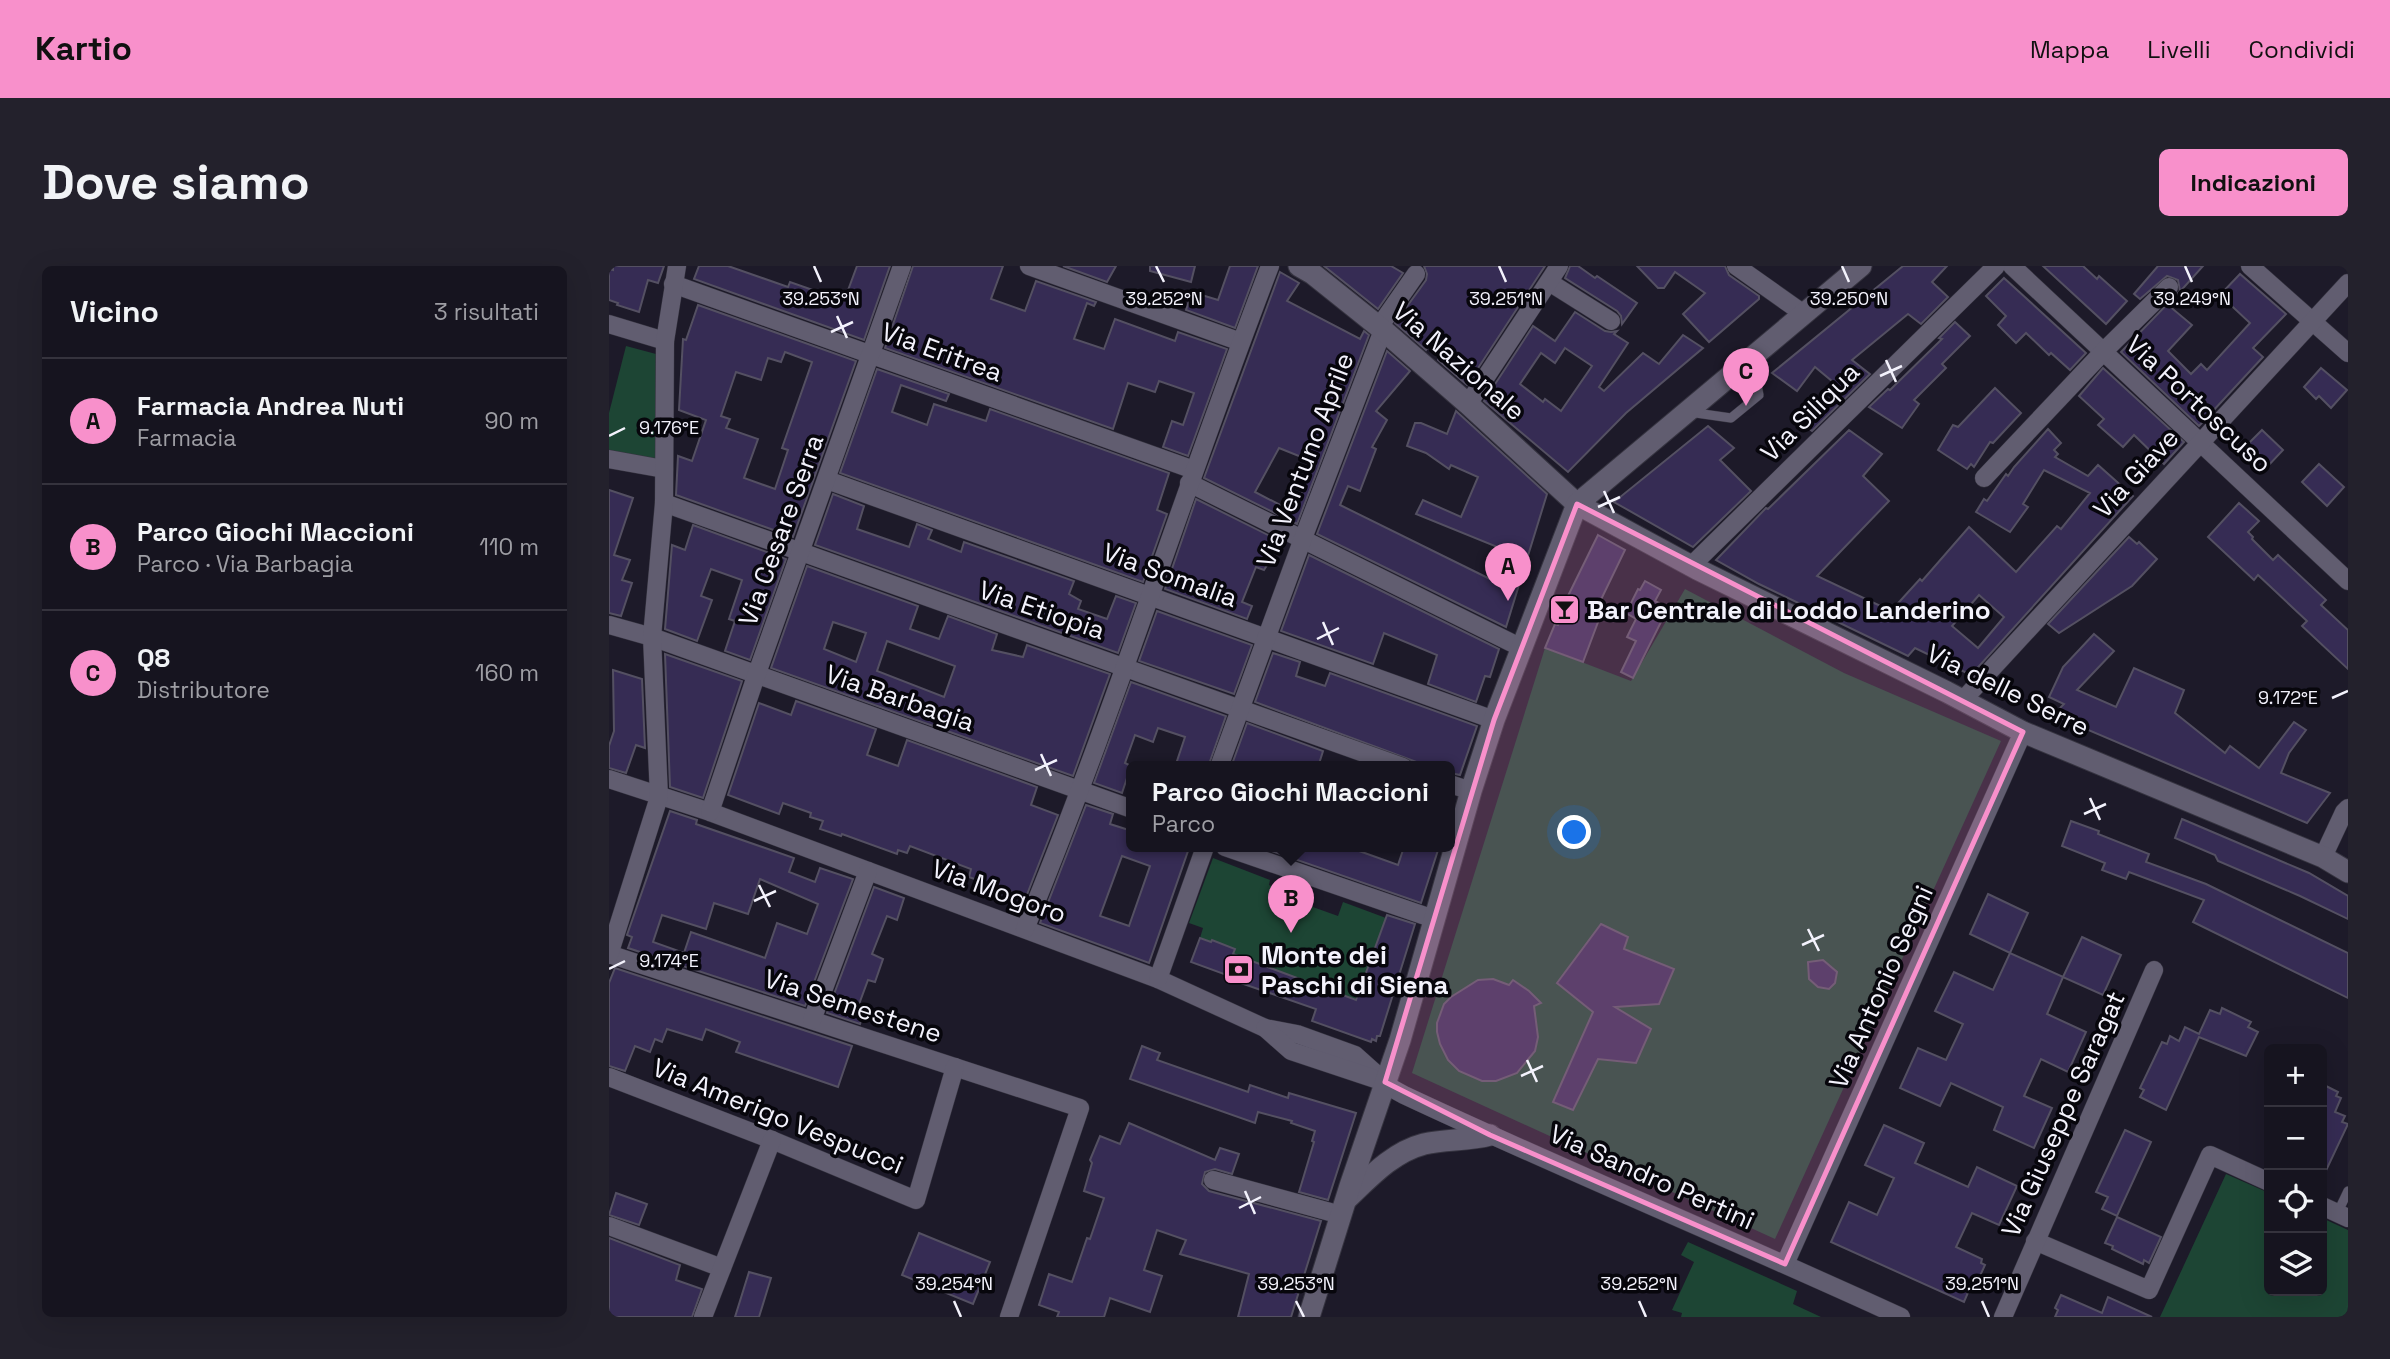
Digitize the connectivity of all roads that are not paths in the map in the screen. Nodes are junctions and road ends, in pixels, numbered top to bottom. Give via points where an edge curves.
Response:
1 (677, 266) edge
2 (902, 266) edge
3 (1029, 266) edge
4 (1270, 266) edge
5 (1559, 266) edge
6 (1736, 266) edge
7 (1861, 266) edge
8 (1996, 266) edge
9 (2012, 266) edge
10 (2250, 266) edge
11 (1309, 269) edge
12 (1416, 274) dead end
13 (1549, 282) junction
14 (2348, 282) edge
15 (673, 284) junction
16 (2168, 288) dead end
17 (1804, 314) junction
18 (2313, 320) junction
19 (1611, 321) dead end
20 (609, 324) edge
21 (1381, 329) junction
22 (665, 341) junction
23 (1241, 342) junction
24 (2104, 351) junction
25 (2348, 353) edge
26 (871, 354) junction
27 (1751, 358) junction
28 (1468, 404) junction
29 (1688, 411) junction
30 (2201, 441) junction
31 (610, 461) edge
32 (664, 470) junction
33 (1192, 476) junction
34 (1984, 478) dead end
35 (827, 480) junction
36 (664, 503) junction
37 (1577, 504) junction
38 (1302, 541) junction
39 (800, 554) junction
40 (1691, 566) junction
41 (2348, 581) edge
42 (1150, 595) junction
43 (609, 625) edge
44 (1266, 637) junction
45 (652, 638) junction
46 (1520, 647) junction
47 (1125, 666) junction
48 (756, 676) junction
49 (1963, 700) junction
50 (1240, 709) junction
51 (1494, 720) junction
52 (2023, 732) junction
53 (1221, 761) edge
54 (1385, 761) edge
55 (609, 779) edge
56 (1455, 786) edge
57 (1080, 789) junction
58 (1471, 791) junction
59 (659, 797) junction
60 (1126, 807) edge
61 (2348, 808) edge
62 (710, 813) junction
63 (1455, 846) edge
64 (1203, 852) edge
65 (1240, 852) edge
66 (1453, 852) edge
67 (2323, 857) junction
68 (868, 871) junction
69 (2348, 872) edge
70 (1434, 919) junction
71 (1025, 929) junction
72 (609, 955) edge
73 (2154, 970) dead end
74 (1158, 979) junction
75 (812, 1020) junction
76 (955, 1067) junction
77 (609, 1077) edge
78 (1385, 1082) junction
79 (1490, 1135) junction
80 (772, 1140) junction
81 (1213, 1180) dead end
82 (2264, 1180) edge
83 (2348, 1191) edge
84 (1346, 1200) junction
85 (2336, 1213) edge
86 (609, 1226) edge
87 (2035, 1241) junction
88 (1785, 1264) junction
89 (723, 1268) junction
90 (703, 1317) edge
91 (1009, 1317) edge
92 (1309, 1317) edge
93 (1901, 1317) edge
94 (2003, 1317) edge

1 - 15 street
2 - 26 street, Via Cesare Serra
3 - 23 street
4 - 23 street
5 - 13 street
6 - 17 street
7 - 17 street
8 - 40 street, Via Siliqua
9 - 24 street, Via Portoscuso
10 - 18 street
11 - 21 street, Via Nazionale
12 - 21 street, Via Ventuno Aprile
13 - 19 street
13 - 28 street
14 - 18 street, Via Giave
15 - 22 street
15 - 26 street, Via Eritrea
16 - 24 street
17 - 27 street
18 - 25 street
18 - 30 street, Via Giave
20 - 22 street
21 - 28 street, Via Nazionale
21 - 38 street, Via Ventuno Aprile
22 - 32 street
23 - 33 street
24 - 30 street, Via Portoscuso
24 - 34 street
26 - 33 street, Via Eritrea
26 - 35 street, Via Cesare Serra
27 - 29 street
27 - 29 lane via 1759,396 1731,418
28 - 37 street, Via Nazionale
29 - 37 street
30 - 41 street, Via Portoscuso
30 - 49 street, Via Giave
31 - 32 street
32 - 36 street
33 - 38 street, Via Eritrea
33 - 42 street
35 - 39 street, Via Cesare Serra
35 - 42 street, Via Somalia
36 - 39 street, Via Etiopia
36 - 45 street
37 - 40 street, Via delle Serre
37 - 46 street
38 - 44 street, Via Ventuno Aprile
38 - 46 street, Via Eritrea
39 - 47 street, Via Etiopia
39 - 48 street, Via Cesare Serra
40 - 49 street, Via delle Serre via 1829,630
42 - 44 street, Via Somalia
42 - 47 street
43 - 45 street, Via Barbagia
44 - 50 street, Via Ventuno Aprile
44 - 51 street, Via Somalia
45 - 48 street, Via Barbagia
45 - 59 street
46 - 51 street
47 - 50 street, Via Etiopia
47 - 57 street
48 - 57 street, Via Barbagia
48 - 62 street, Via Cesare Serra
49 - 52 street, Via delle Serre
50 - 53 street, Via Ventuno Aprile
50 - 54 street, Via Etiopia
51 - 58 street
52 - 67 street, Via delle Serre
52 - 88 street, Via Antonio Segni
55 - 59 street, Via Mogoro
56 - 58 street
57 - 60 street, Via Barbagia
57 - 71 street
58 - 63 street
59 - 62 street, Via Mogoro
59 - 72 street
61 - 67 street
62 - 68 street, Via Mogoro
64 - 74 street
65 - 70 street
66 - 70 street
67 - 69 street, Via delle Serre
68 - 71 street, Via Mogoro
68 - 75 street
70 - 78 street
71 - 74 street, Via Mogoro
72 - 75 street, Via Semestene
73 - 87 street, Via Giuseppe Saragat
74 - 78 street, Via Mogoro via 1265,1028 1291,1051
75 - 76 street, Via Semestene
76 - 80 street, Via Amerigo Vespucci via 916,1199
76 - 91 street, Via Semestene via 1080,1108
77 - 80 street, Via Amerigo Vespucci
78 - 79 street, Via Sandro Pertini
78 - 84 street
79 - 84 street via 1406,1150
79 - 88 street, Via Sandro Pertini
80 - 89 street
81 - 84 street
82 - 87 street via 2210,1155 2149,1290
83 - 85 lane
84 - 92 street
86 - 89 street
87 - 94 street, Via Giuseppe Saragat
88 - 93 street, Via Sandro Pertini
89 - 90 street

